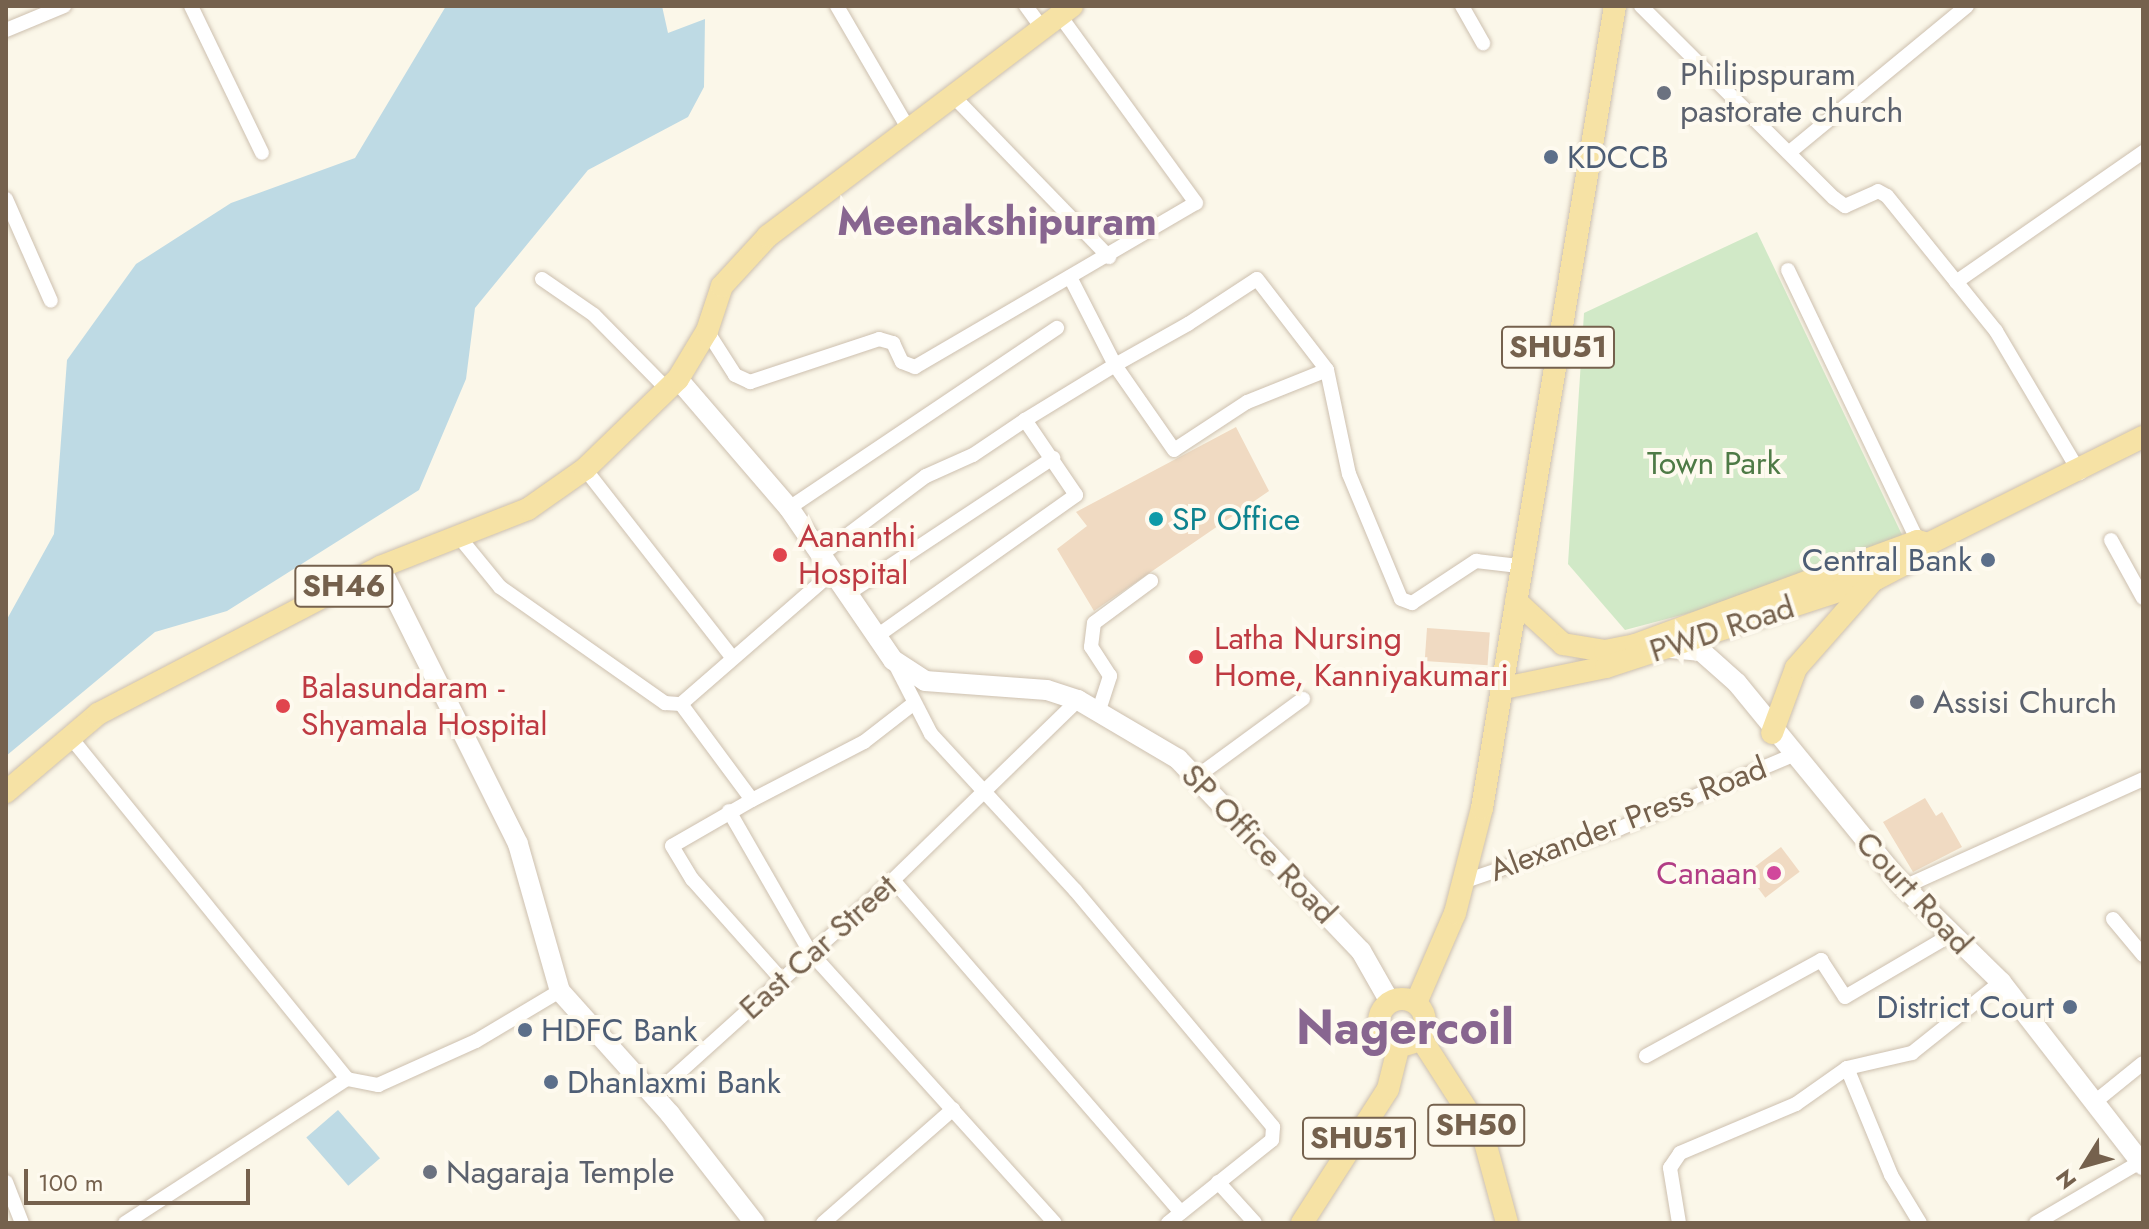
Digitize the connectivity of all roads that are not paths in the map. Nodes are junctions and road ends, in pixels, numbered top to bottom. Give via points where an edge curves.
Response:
1 (64, 6) edge
2 (191, 6) edge
3 (837, 6) edge
4 (1026, 6) edge
5 (1462, 6) edge
6 (1615, 6) edge
7 (1641, 6) edge
8 (1967, 6) edge
9 (1058, 17) edge
10 (6, 30) edge
11 (1483, 43) dead end
12 (954, 97) junction
13 (908, 128) junction
14 (1791, 151) junction
15 (2143, 152) edge
16 (262, 153) dead end
17 (6, 199) edge
18 (1109, 257) junction
19 (1788, 270) dead end
20 (1070, 277) junction
21 (542, 279) dead end
22 (1956, 282) junction
23 (51, 301) dead end
24 (1057, 328) dead end
25 (707, 331) junction
26 (1115, 365) junction
27 (1327, 370) junction
28 (672, 384) junction
29 (1025, 420) junction
30 (2143, 437) edge
31 (1053, 458) junction
32 (585, 469) junction
33 (2080, 473) junction
34 (789, 508) junction
35 (460, 538) junction
36 (2111, 540) dead end
37 (1923, 546) junction
38 (828, 563) junction
39 (1519, 566) junction
40 (380, 567) junction
41 (1876, 579) junction
42 (1151, 581) dead end
43 (849, 593) junction
44 (2143, 598) edge
45 (1516, 601) junction
46 (877, 636) junction
47 (1667, 648) junction
48 (731, 656) junction
49 (893, 660) junction
50 (1504, 688) junction
51 (1303, 699) dead end
52 (1078, 700) junction
53 (681, 704) junction
54 (913, 704) junction
55 (1099, 710) junction
56 (1772, 733) junction
57 (72, 739) junction
58 (1791, 756) junction
59 (1199, 775) junction
60 (2143, 779) edge
61 (6, 792) edge
62 (980, 794) junction
63 (752, 800) junction
64 (729, 811) junction
65 (893, 880) junction
66 (1465, 881) junction
67 (1904, 887) junction
68 (2113, 919) dead end
69 (1949, 936) junction
70 (810, 952) junction
71 (2143, 955) edge
72 (782, 980) junction
73 (2001, 982) junction
74 (560, 991) junction
75 (1390, 1002) junction
76 (1416, 1003) junction
77 (1410, 1041) junction
78 (1646, 1056) dead end
79 (2143, 1063) edge
80 (1847, 1068) junction
81 (347, 1079) junction
82 (653, 1096) junction
83 (2096, 1101) junction
84 (953, 1109) junction
85 (2142, 1163) edge
86 (6, 1182) edge
87 (1218, 1182) junction
88 (1181, 1213) junction
89 (22, 1223) edge
90 (125, 1223) edge
91 (755, 1223) edge
92 (823, 1223) edge
93 (1055, 1223) edge
94 (1168, 1223) edge
95 (1255, 1223) edge
96 (1302, 1223) edge
97 (1507, 1223) edge
98 (1679, 1223) edge
99 (1920, 1223) edge
100 (2036, 1223) edge

1 - 10 street
2 - 16 street
3 - 13 street
4 - 9 street
5 - 11 street
6 - 39 main road, SHU51
7 - 14 street
8 - 14 street
9 - 12 main road, SH46
9 - 18 street via 1196,203
12 - 13 main road, SH46
12 - 18 street
13 - 25 main road, SH46 via 768,236 722,286
14 - 22 street via 1845,206 1883,192
15 - 22 street
17 - 23 street
18 - 20 street
19 - 37 street
20 - 25 street via 915,367 902,362 893,343 879,339 750,382 735,375
20 - 26 street
21 - 28 street via 594,315
22 - 33 street via 1996,331
24 - 34 street
25 - 28 main road, SH46
26 - 27 street via 1177,450 1247,402
26 - 27 street via 1257,279
26 - 29 street
27 - 39 street via 1349,474 1401,599 1412,603 1476,561
28 - 32 main road, SH46
28 - 34 street, SP Office Road
29 - 31 street
29 - 38 street via 926,476
30 - 33 main road, PWD Road
31 - 43 street
31 - 46 street via 1076,495
32 - 35 main road, SH46 via 528,509
32 - 48 street
33 - 37 main road, PWD Road
34 - 38 street, SP Office Road
35 - 40 main road, SH46
35 - 53 street via 500,587 645,692
36 - 44 street
37 - 41 main road, PWD Road
37 - 45 main road, PWD Road via 1605,651 1563,644
38 - 43 street, SP Office Road
38 - 48 street
39 - 45 main road, SHU51
40 - 57 main road, SH46 via 98,714
40 - 74 street via 518,844
41 - 47 main road, PWD Road
41 - 56 main road via 1796,668
42 - 55 street via 1094,623 1091,647 1110,676
43 - 46 street, SP Office Road
45 - 50 main road, SHU51
46 - 49 street, SP Office Road
47 - 50 main road, PWD Road via 1566,678
47 - 56 street, Court Road via 1701,651 1721,667
48 - 53 street
49 - 52 street, SP Office Road via 925,681 1047,690
49 - 54 street
50 - 66 main road, SHU51
51 - 59 street
52 - 55 street, SP Office Road
52 - 62 street, East Car Street
53 - 63 street
54 - 62 street
54 - 63 street via 864,742
55 - 59 street, SP Office Road
56 - 58 street, Court Road
57 - 61 main road, SH46
57 - 81 street
58 - 66 street, Alexander Press Road via 1618,829
58 - 67 street, Court Road
59 - 75 street, SP Office Road via 1361,951
60 - 67 street
62 - 65 street, East Car Street
62 - 87 street via 1075,890 1273,1127 1272,1140
63 - 64 street
64 - 70 street
64 - 72 street via 672,846 692,879
65 - 70 street, East Car Street
65 - 88 street
66 - 76 main road, SHU51
67 - 69 street, Court Road
68 - 71 street
69 - 73 street, Court Road
69 - 78 street via 1845,997 1821,960
70 - 72 street, East Car Street
70 - 84 street
72 - 82 street, East Car Street
73 - 80 street via 1912,1053
73 - 83 street, Court Road
74 - 81 street via 476,1041 378,1085
74 - 82 street
75 - 76 main road
75 - 77 main road via 1379,1025 1386,1039
76 - 77 main road via 1425,1015
77 - 96 main road, SHU51 via 1388,1089
77 - 97 main road, SH50 via 1483,1135
79 - 83 street
80 - 98 street via 1796,1104 1680,1153 1670,1168
80 - 99 street via 1891,1175
81 - 90 street
82 - 91 street
83 - 85 street, Court Road
84 - 92 street
84 - 93 street
85 - 100 street
86 - 89 street
87 - 88 street
87 - 95 street
88 - 94 street

